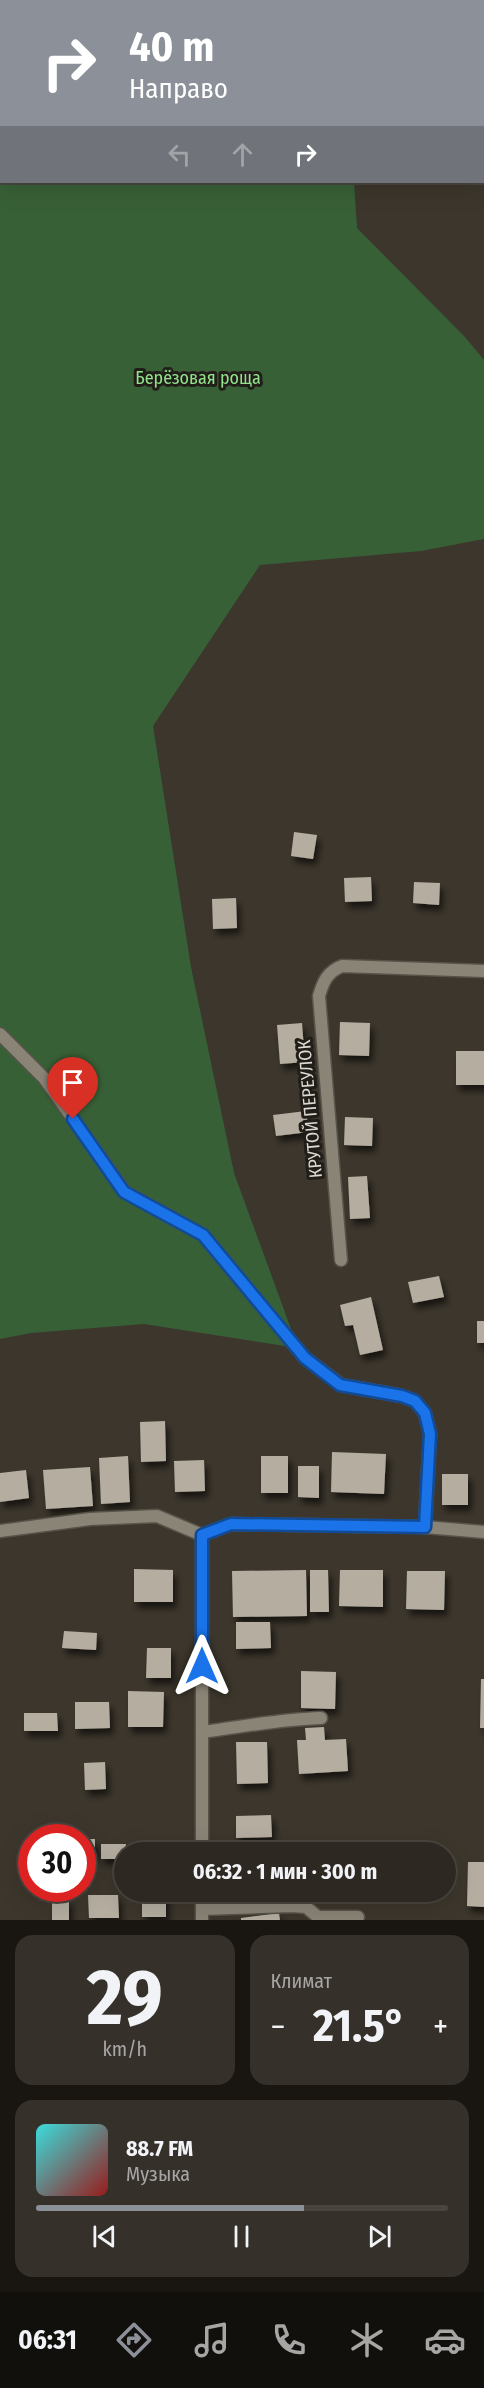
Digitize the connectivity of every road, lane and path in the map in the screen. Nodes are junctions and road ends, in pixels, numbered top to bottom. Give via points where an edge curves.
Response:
1 (484, 971) edge
2 (0, 1034) edge
3 (341, 1260) dead end
4 (425, 1527) junction
5 (0, 1532) edge
6 (484, 1532) edge
7 (202, 1535) junction
8 (321, 1718) dead end
9 (202, 1732) junction
10 (202, 1842) edge
11 (202, 1915) edge
12 (358, 1917) dead end

1 - 3 street, КРУТОЙ ПЕРЕУЛОК via 342,966 332,970 322,983 319,996
2 - 4 street via 44,1078 124,1192 203,1235 305,1358 340,1385 415,1401 425,1413 430,1434
4 - 6 street
4 - 7 street via 231,1524
5 - 7 street via 90,1519 157,1516
7 - 9 street
8 - 9 street
9 - 10 street
11 - 12 street via 292,1906 306,1907 318,1917

